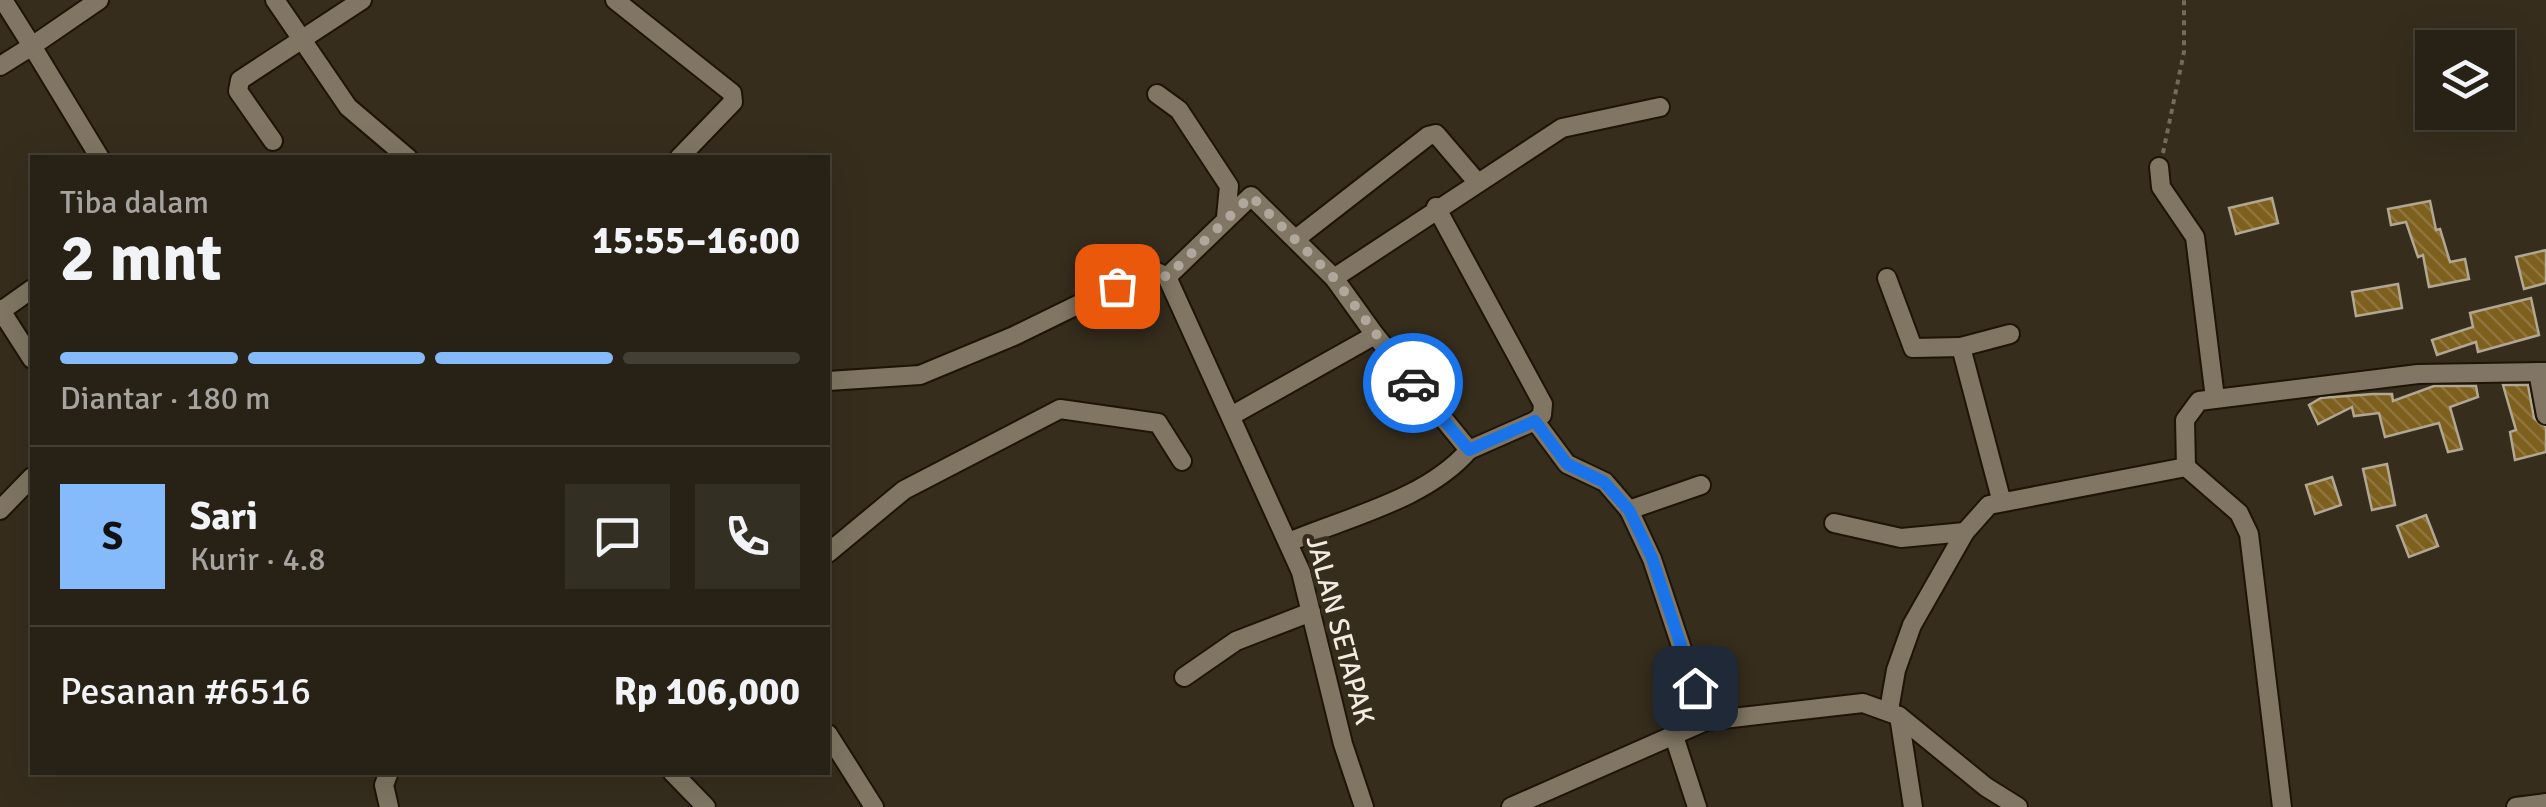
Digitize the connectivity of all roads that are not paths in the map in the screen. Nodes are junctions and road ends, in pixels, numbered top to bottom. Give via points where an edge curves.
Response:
1 (2, 0) edge
2 (99, 0) edge
3 (275, 0) edge
4 (362, 0) edge
5 (615, 0) edge
6 (302, 40) junction
7 (32, 46) junction
8 (0, 66) edge
9 (1157, 94) dead end
10 (1660, 107) dead end
11 (273, 141) dead end
12 (98, 155) edge
13 (404, 155) edge
14 (681, 155) edge
15 (2159, 167) road end
16 (1476, 182) junction
17 (1436, 207) junction
18 (1226, 218) junction
19 (1296, 238) junction
20 (1167, 277) junction
21 (1334, 278) junction
22 (1886, 278) dead end
23 (30, 290) edge
24 (0, 310) edge
25 (2010, 334) dead end
26 (1374, 335) junction
27 (1961, 348) junction
28 (30, 356) edge
29 (2542, 372) edge
30 (830, 381) edge
31 (2215, 398) junction
32 (2546, 415) edge
33 (1232, 416) junction
34 (1535, 421) junction
35 (1469, 450) junction
36 (1182, 461) dead end
37 (2186, 466) junction
38 (30, 479) edge
39 (1701, 485) dead end
40 (2002, 499) junction
41 (0, 510) edge
42 (1629, 510) junction
43 (1834, 522) dead end
44 (1965, 532) junction
45 (1289, 542) junction
46 (830, 551) edge
47 (1310, 612) junction
48 (1184, 677) dead end
49 (1894, 713) junction
50 (1706, 721) junction
51 (1673, 733) junction
52 (830, 737) edge
53 (388, 775) edge
54 (675, 775) edge
55 (2546, 803) edge
56 (389, 807) edge
57 (706, 807) edge
58 (874, 807) edge
59 (1364, 807) edge
60 (1512, 807) edge
61 (1697, 807) edge
62 (1913, 807) edge
63 (2018, 807) edge
64 (2282, 807) edge
65 (2516, 807) edge

1 - 7 street
2 - 7 street
3 - 6 street
4 - 6 street
5 - 14 street via 732,93 732,102
6 - 11 street via 238,86
6 - 13 street via 348,107
7 - 8 street
7 - 12 street
9 - 18 street via 1179,110 1229,186
10 - 16 street via 1562,128
15 - 31 street via 2161,187 2195,237
16 - 17 street
16 - 19 street via 1446,142 1428,136
17 - 21 street
17 - 34 street via 1543,404
18 - 19 street via 1251,196
18 - 20 street
19 - 21 street
20 - 30 street via 1151,269 920,375
20 - 33 street, JALAN SETAPAK
21 - 26 street
22 - 27 street via 1913,348
23 - 24 street
24 - 28 street
25 - 27 street
26 - 33 street
26 - 35 street
27 - 40 street
29 - 31 street via 2448,372
29 - 32 street
31 - 37 street via 2195,403 2187,414
33 - 45 street, JALAN SETAPAK
34 - 35 street
34 - 42 street via 1567,464 1604,482
35 - 45 street via 1450,472 1420,488
36 - 46 street via 1158,423 1060,409 904,490
37 - 40 street
37 - 64 street via 2239,513 2250,534
38 - 41 street
39 - 42 street
40 - 44 street
42 - 50 street via 1652,558
43 - 44 street via 1902,538
44 - 49 street via 1902,649
45 - 47 street, JALAN SETAPAK
47 - 48 street via 1236,642
47 - 59 street, JALAN SETAPAK
49 - 50 street via 1847,704
49 - 62 street
49 - 63 street
50 - 51 street
51 - 60 street
51 - 61 street
52 - 58 street
53 - 56 street
54 - 57 street
55 - 65 street

